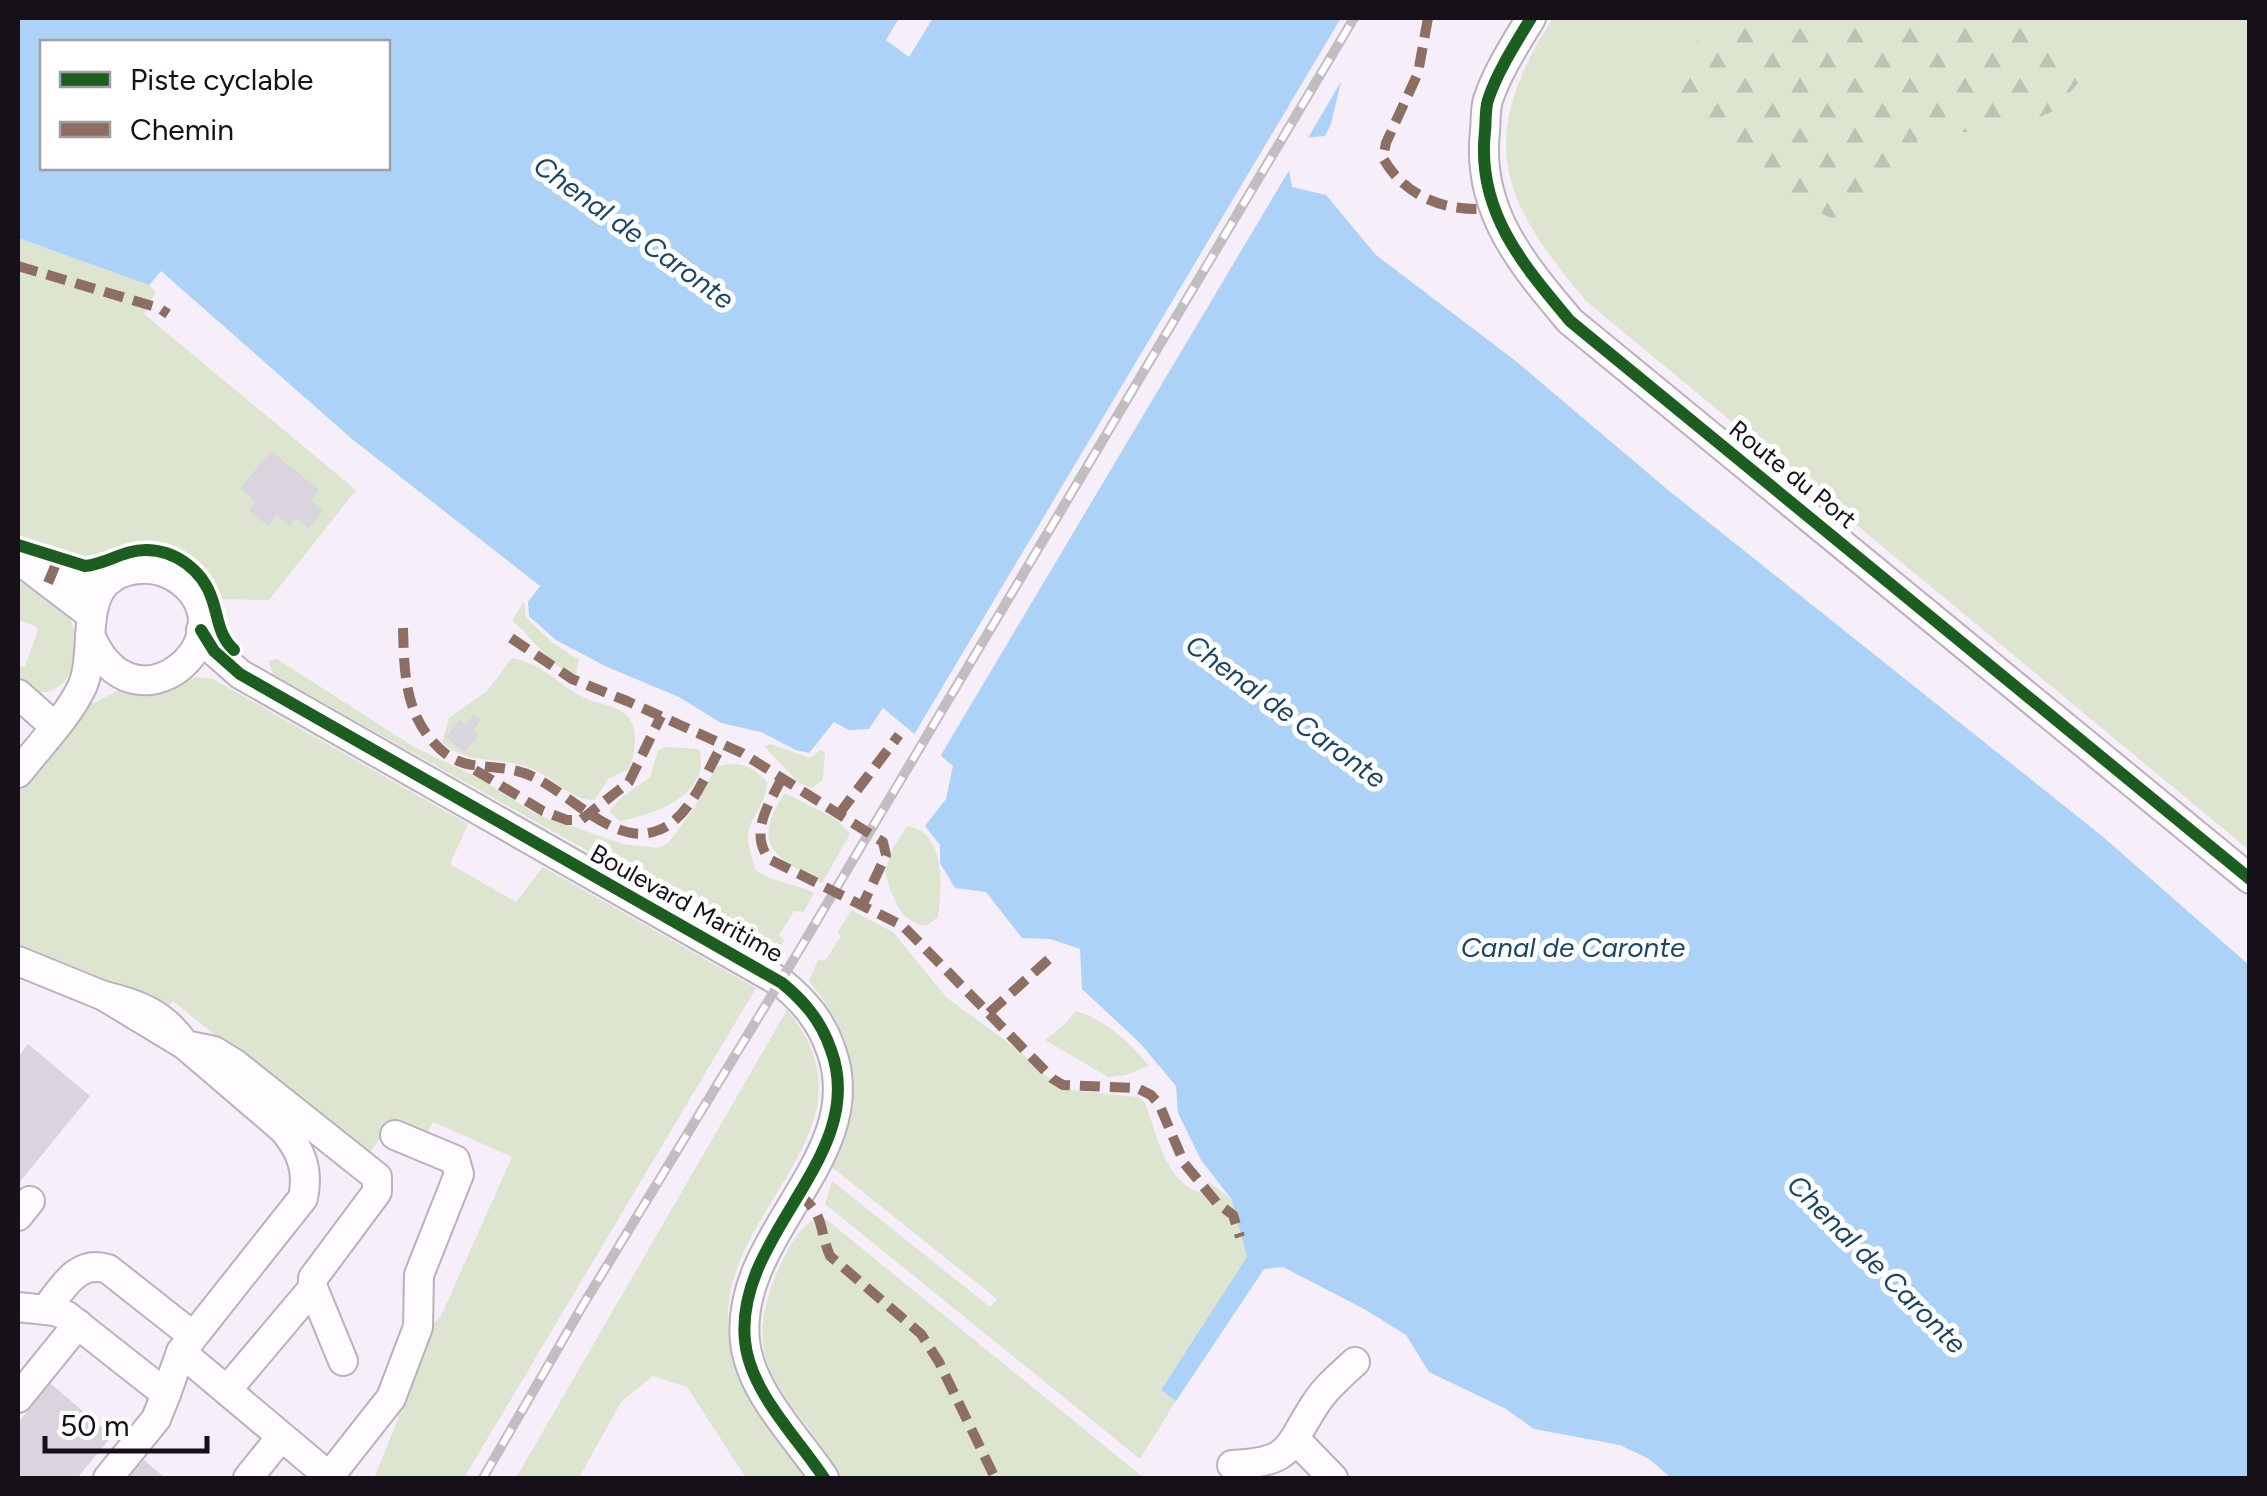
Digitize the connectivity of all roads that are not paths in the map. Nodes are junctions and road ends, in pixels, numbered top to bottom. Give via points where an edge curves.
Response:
1 (1531, 18) edge
2 (24, 566) edge
3 (111, 580) junction
4 (90, 625) junction
5 (201, 630) junction
6 (178, 672) junction
7 (240, 674) junction
8 (126, 678) junction
9 (18, 694) edge
10 (74, 701) junction
11 (54, 726) junction
12 (18, 773) edge
13 (2250, 879) edge
14 (18, 961) edge
15 (272, 1106) junction
16 (394, 1135) dead end
17 (312, 1288) junction
18 (32, 1308) edge
19 (78, 1324) junction
20 (187, 1344) junction
21 (343, 1362) dead end
22 (1354, 1362) dead end
23 (227, 1390) junction
24 (166, 1394) junction
25 (18, 1398) edge
26 (282, 1437) junction
27 (1296, 1440) junction
28 (1232, 1465) dead end
29 (108, 1478) edge
30 (248, 1478) edge
31 (329, 1478) edge
32 (824, 1478) edge
33 (1333, 1478) edge

1 - 13 street, Route du Port via 1488,100 1483,149 1487,194 1533,278 1570,321
2 - 3 street
2 - 4 street
3 - 4 street via 95,599
3 - 5 street via 134,569 172,574 197,601
4 - 8 street via 107,666
4 - 10 street via 87,674
5 - 6 street via 194,654
5 - 7 street, Boulevard Maritime
6 - 7 street, Boulevard Maritime via 206,666
6 - 8 street via 151,681
7 - 32 street, Boulevard Maritime via 782,983 814,1014 836,1062 836,1108 819,1158 752,1278 744,1320 745,1344 762,1390
8 - 10 street
9 - 11 street
10 - 11 street
11 - 12 street
14 - 15 street via 145,1008
15 - 17 street via 377,1176 378,1185 317,1270
15 - 20 street via 306,1169 303,1198
16 - 31 street via 455,1160 459,1174 419,1276 418,1327 391,1398
17 - 21 street
17 - 23 street
18 - 19 street via 55,1310
18 - 20 street via 77,1271 96,1265
19 - 24 street
19 - 25 street
20 - 23 street
20 - 24 street
22 - 27 street via 1314,1405
23 - 26 street
24 - 29 street via 156,1419
26 - 30 street
26 - 31 street
27 - 28 street via 1257,1464
27 - 33 street

